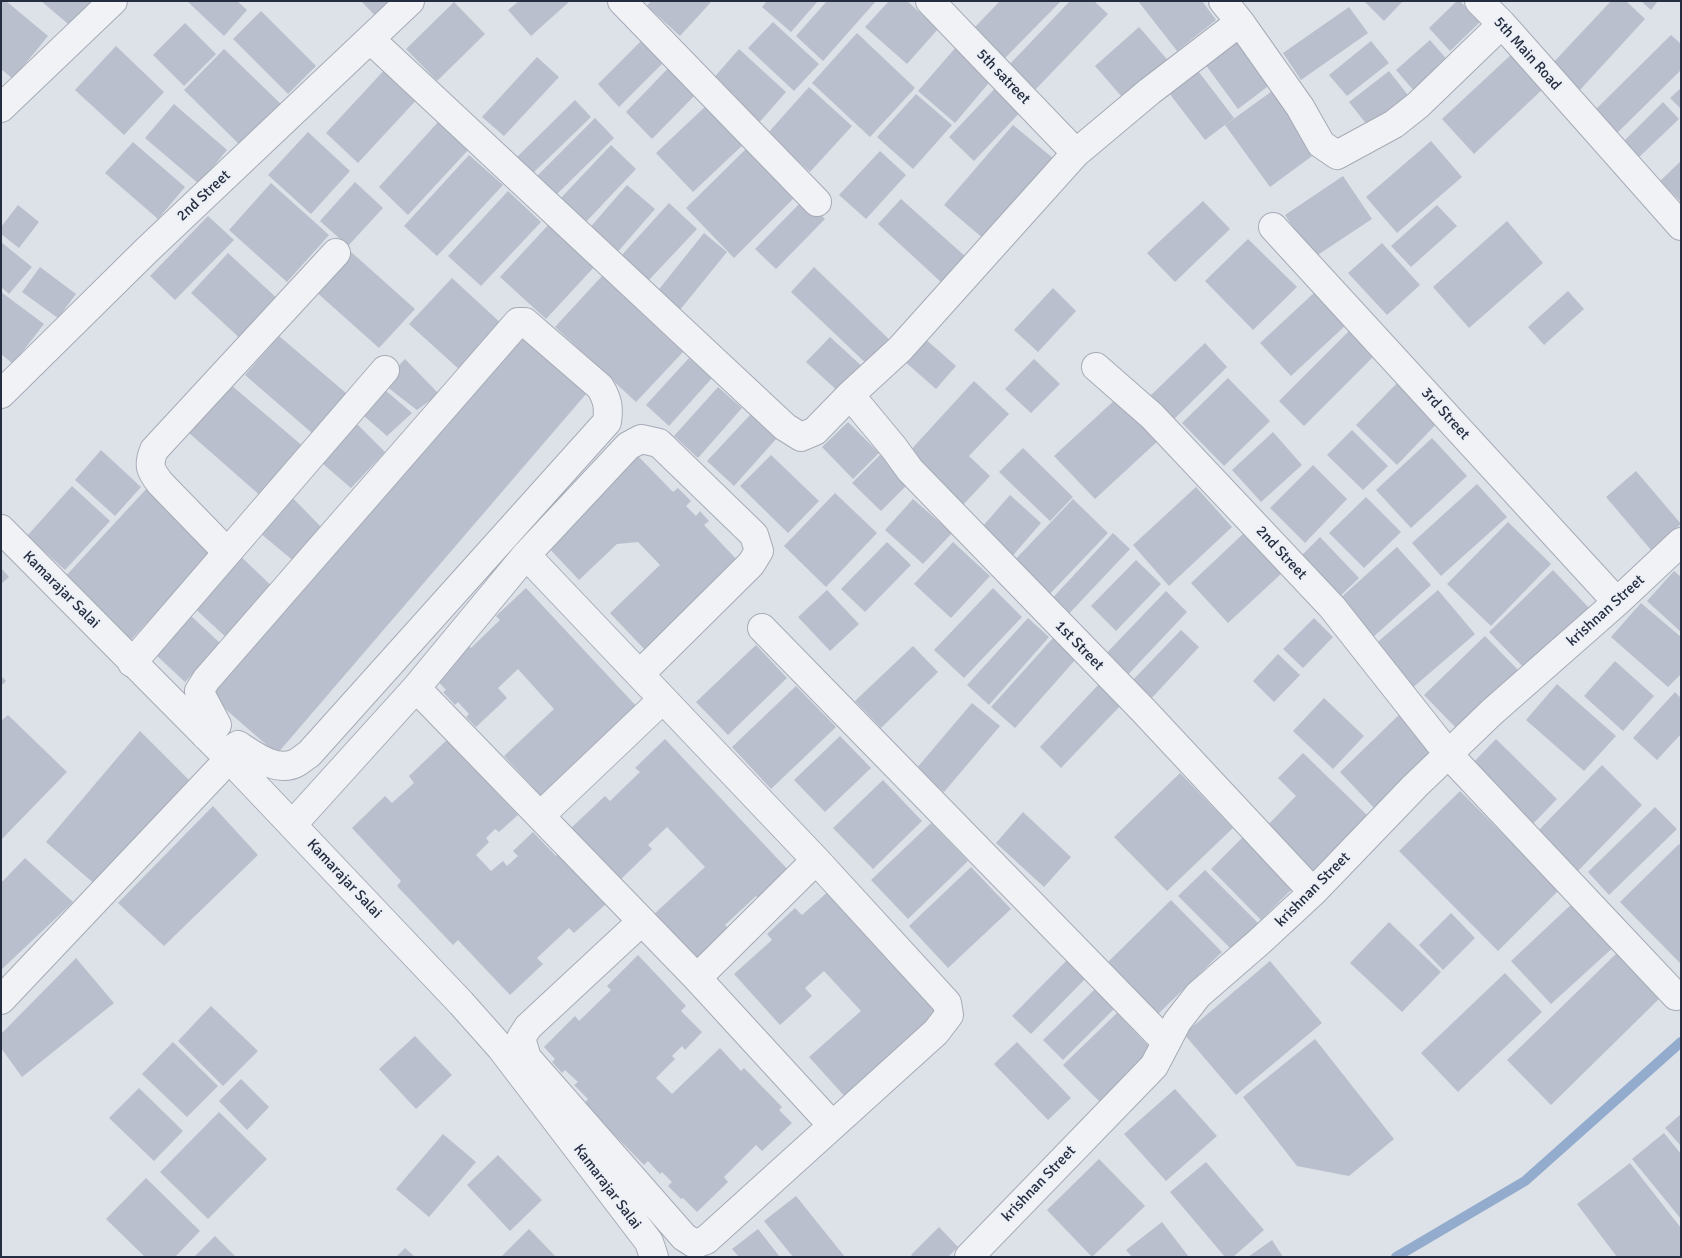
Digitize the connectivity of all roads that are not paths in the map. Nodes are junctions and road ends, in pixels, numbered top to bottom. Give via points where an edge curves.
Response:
1 (113, 1) edge
2 (410, 1) edge
3 (622, 1) edge
4 (930, 1) edge
5 (1223, 1) edge
6 (1479, 1) edge
7 (1240, 22) junction
8 (1502, 24) junction
9 (370, 39) junction
10 (1, 108) edge
11 (1076, 153) junction
12 (817, 202) dead end
13 (1273, 226) dead end
14 (1681, 226) edge
15 (336, 253) dead end
16 (1096, 368) dead end
17 (385, 370) dead end
18 (6, 380) edge
19 (850, 395) junction
20 (1, 529) edge
21 (1681, 542) edge
22 (227, 552) junction
23 (526, 555) junction
24 (1617, 602) junction
25 (762, 628) dead end
26 (132, 662) junction
27 (640, 674) junction
28 (416, 688) junction
29 (664, 699) junction
30 (220, 750) junction
31 (1449, 755) junction
32 (540, 816) junction
33 (293, 824) junction
34 (816, 860) junction
35 (1313, 892) junction
36 (642, 921) junction
37 (697, 978) junction
38 (1676, 996) dead end
39 (1, 1000) edge
40 (1166, 1042) junction
41 (832, 1125) junction
42 (654, 1257) edge
43 (969, 1257) edge

1 - 10 street
2 - 9 street, 2nd Street
3 - 12 street
4 - 11 street, 5th satreet
5 - 7 street
6 - 8 street, 5th Main Road
7 - 8 street via 1300,107 1321,144 1337,155 1410,112
7 - 11 street
8 - 14 street, 5th Main Road
9 - 18 street, 2nd Street
9 - 19 street via 785,427 801,437 816,431
11 - 19 street via 912,336
13 - 24 street, 3rd Street
15 - 22 street via 154,450 150,461 156,478
16 - 31 street, 2nd Street via 1152,416 1332,607
17 - 22 street
19 - 35 street, 1st Street via 910,470 1144,711
20 - 26 street, Kamarajar Salai
21 - 24 street, krishnan Street
22 - 26 street
23 - 27 street
23 - 27 street via 628,446 641,440 659,444 754,535 759,551 751,564
23 - 28 street
24 - 31 street, krishnan Street via 1492,712
25 - 40 street
26 - 30 street, Kamarajar Salai
27 - 29 street
28 - 32 street
28 - 33 street
29 - 32 street
29 - 34 street
30 - 30 street via 217,725 200,691 206,680 518,322 525,322 600,387 609,408 607,422 308,754 294,764 273,765 238,745
30 - 33 street, Kamarajar Salai
30 - 39 street
31 - 35 street, krishnan Street
31 - 38 street, 2nd Street
32 - 36 street
33 - 42 street, Kamarajar Salai via 501,1048 649,1242
34 - 37 street
34 - 41 street via 947,1003 949,1015 936,1032
35 - 40 street, krishnan Street via 1198,995
36 - 37 street
36 - 41 street via 528,1027 521,1038 527,1058 684,1238 695,1244 706,1240
37 - 41 street
40 - 43 street, krishnan Street via 1154,1066

